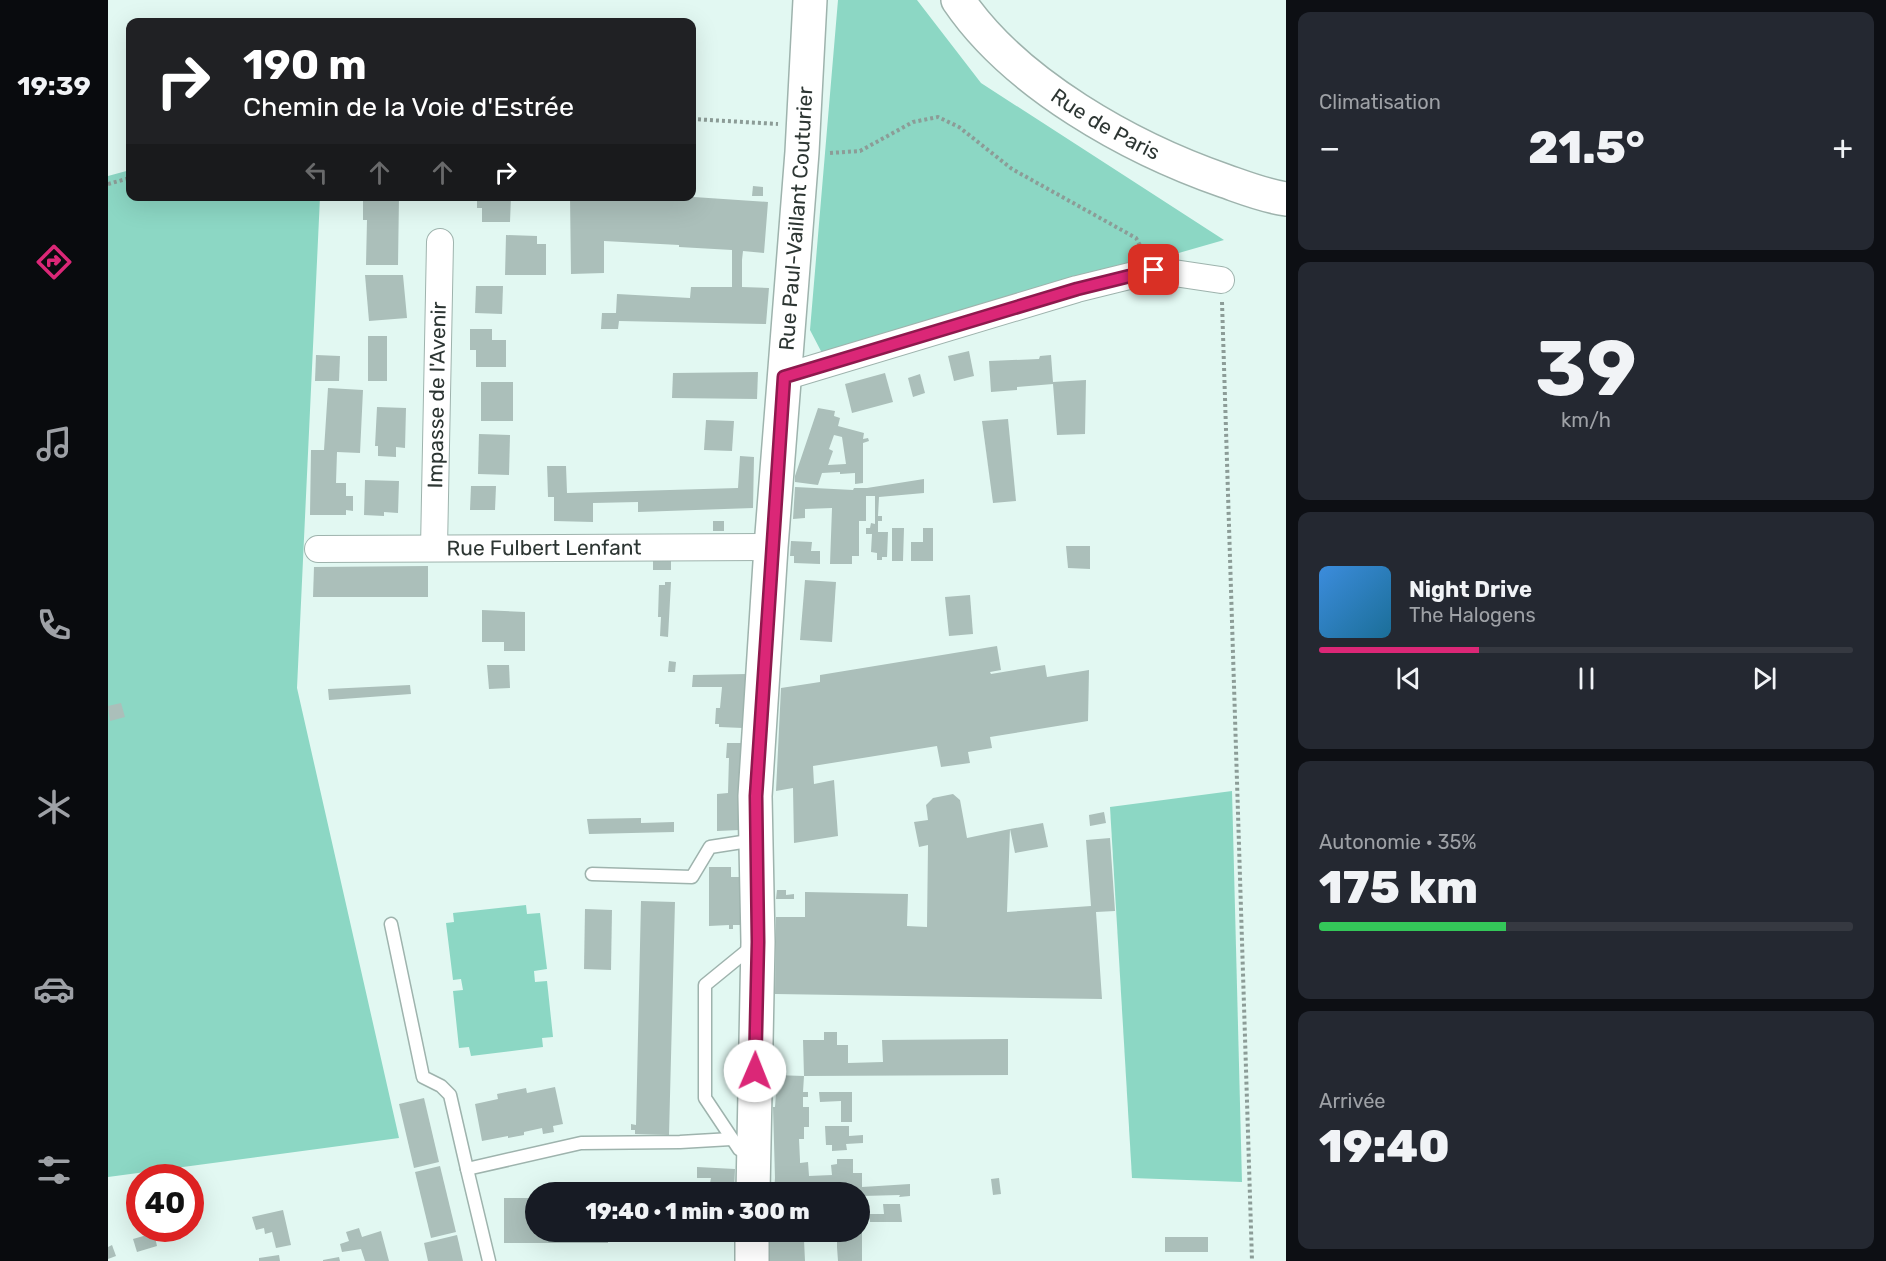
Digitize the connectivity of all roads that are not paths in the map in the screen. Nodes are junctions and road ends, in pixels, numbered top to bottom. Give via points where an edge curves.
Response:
1 (958, 0) edge
2 (811, 3) edge
3 (1286, 199) edge
4 (440, 242) dead end
5 (1221, 280) road end
6 (784, 377) junction
7 (771, 547) junction
8 (434, 548) junction
9 (318, 549) dead end
10 (756, 840) junction
11 (592, 874) dead end
12 (391, 924) dead end
13 (758, 942) junction
14 (742, 1149) junction
15 (467, 1169) junction
16 (750, 1182) edge
17 (752, 1242) edge
18 (489, 1261) edge
19 (752, 1261) edge

1 - 3 street, Rue de Paris via 970,18 1025,72 1075,109 1123,137 1198,172
2 - 6 street, Rue Paul-Vaillant Couturier
4 - 8 street, Impasse de l'Avenir
5 - 6 street via 1154,270 1077,289
6 - 7 street, Rue Paul-Vaillant Couturier
7 - 8 street, Rue Fulbert Lenfant
7 - 10 street, Rue Paul-Vaillant Couturier
8 - 9 street, Rue Fulbert Lenfant
10 - 11 lane via 710,846 692,877
10 - 13 street, Rue Paul-Vaillant Couturier
12 - 15 lane via 423,1077 450,1095
13 - 14 street, Rue Paul-Vaillant Couturier
13 - 14 lane via 705,985 705,1098
14 - 15 lane via 680,1142 581,1143
14 - 16 street, Rue Paul-Vaillant Couturier
15 - 18 lane
17 - 19 street

